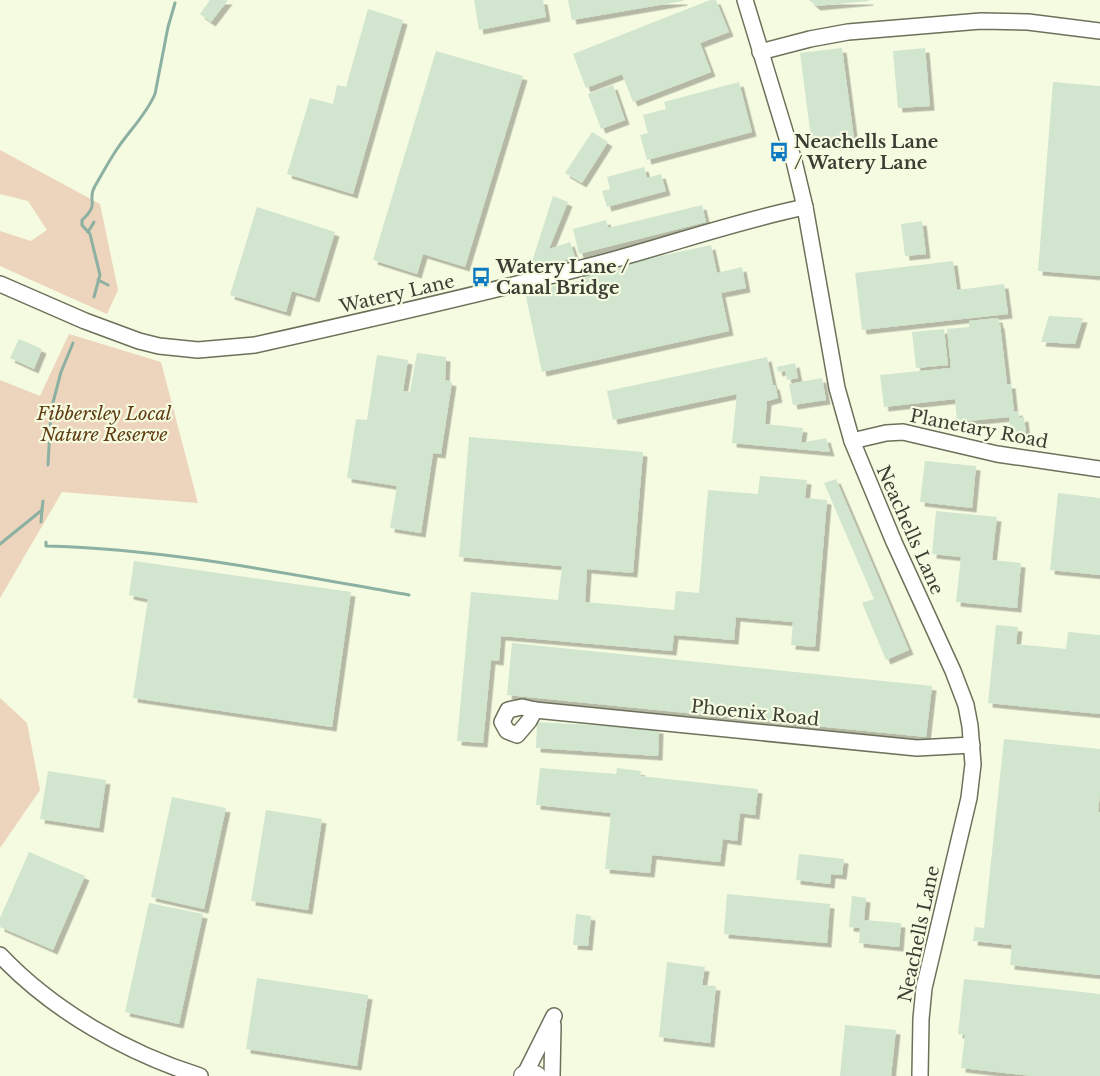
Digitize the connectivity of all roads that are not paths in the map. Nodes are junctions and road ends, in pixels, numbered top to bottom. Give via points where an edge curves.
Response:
1 (745, 0) edge
2 (1100, 31) edge
3 (760, 52) junction
4 (805, 207) junction
5 (0, 284) edge
6 (852, 441) junction
7 (1100, 470) edge
8 (535, 710) dead end
9 (972, 744) junction
10 (0, 954) edge
11 (200, 1076) edge
12 (524, 1076) edge
13 (536, 1076) edge
14 (552, 1076) edge
15 (920, 1076) edge

1 - 3 street, Neachells Lane
2 - 3 street via 981,21 848,32
3 - 4 street, Neachells Lane
4 - 5 street, Watery Lane via 482,294 256,345 226,348 181,349 139,341
4 - 6 street, Neachells Lane via 837,388
6 - 7 street, Planetary Road via 903,432 997,454
6 - 9 street, Neachells Lane via 894,542 954,671 966,705
8 - 9 street, Phoenix Road via 917,748
9 - 15 street, Neachells Lane via 969,798 924,988
10 - 11 street via 59,1006 96,1029 147,1055
12 - 13 main road
12 - 14 street via 554,1016

